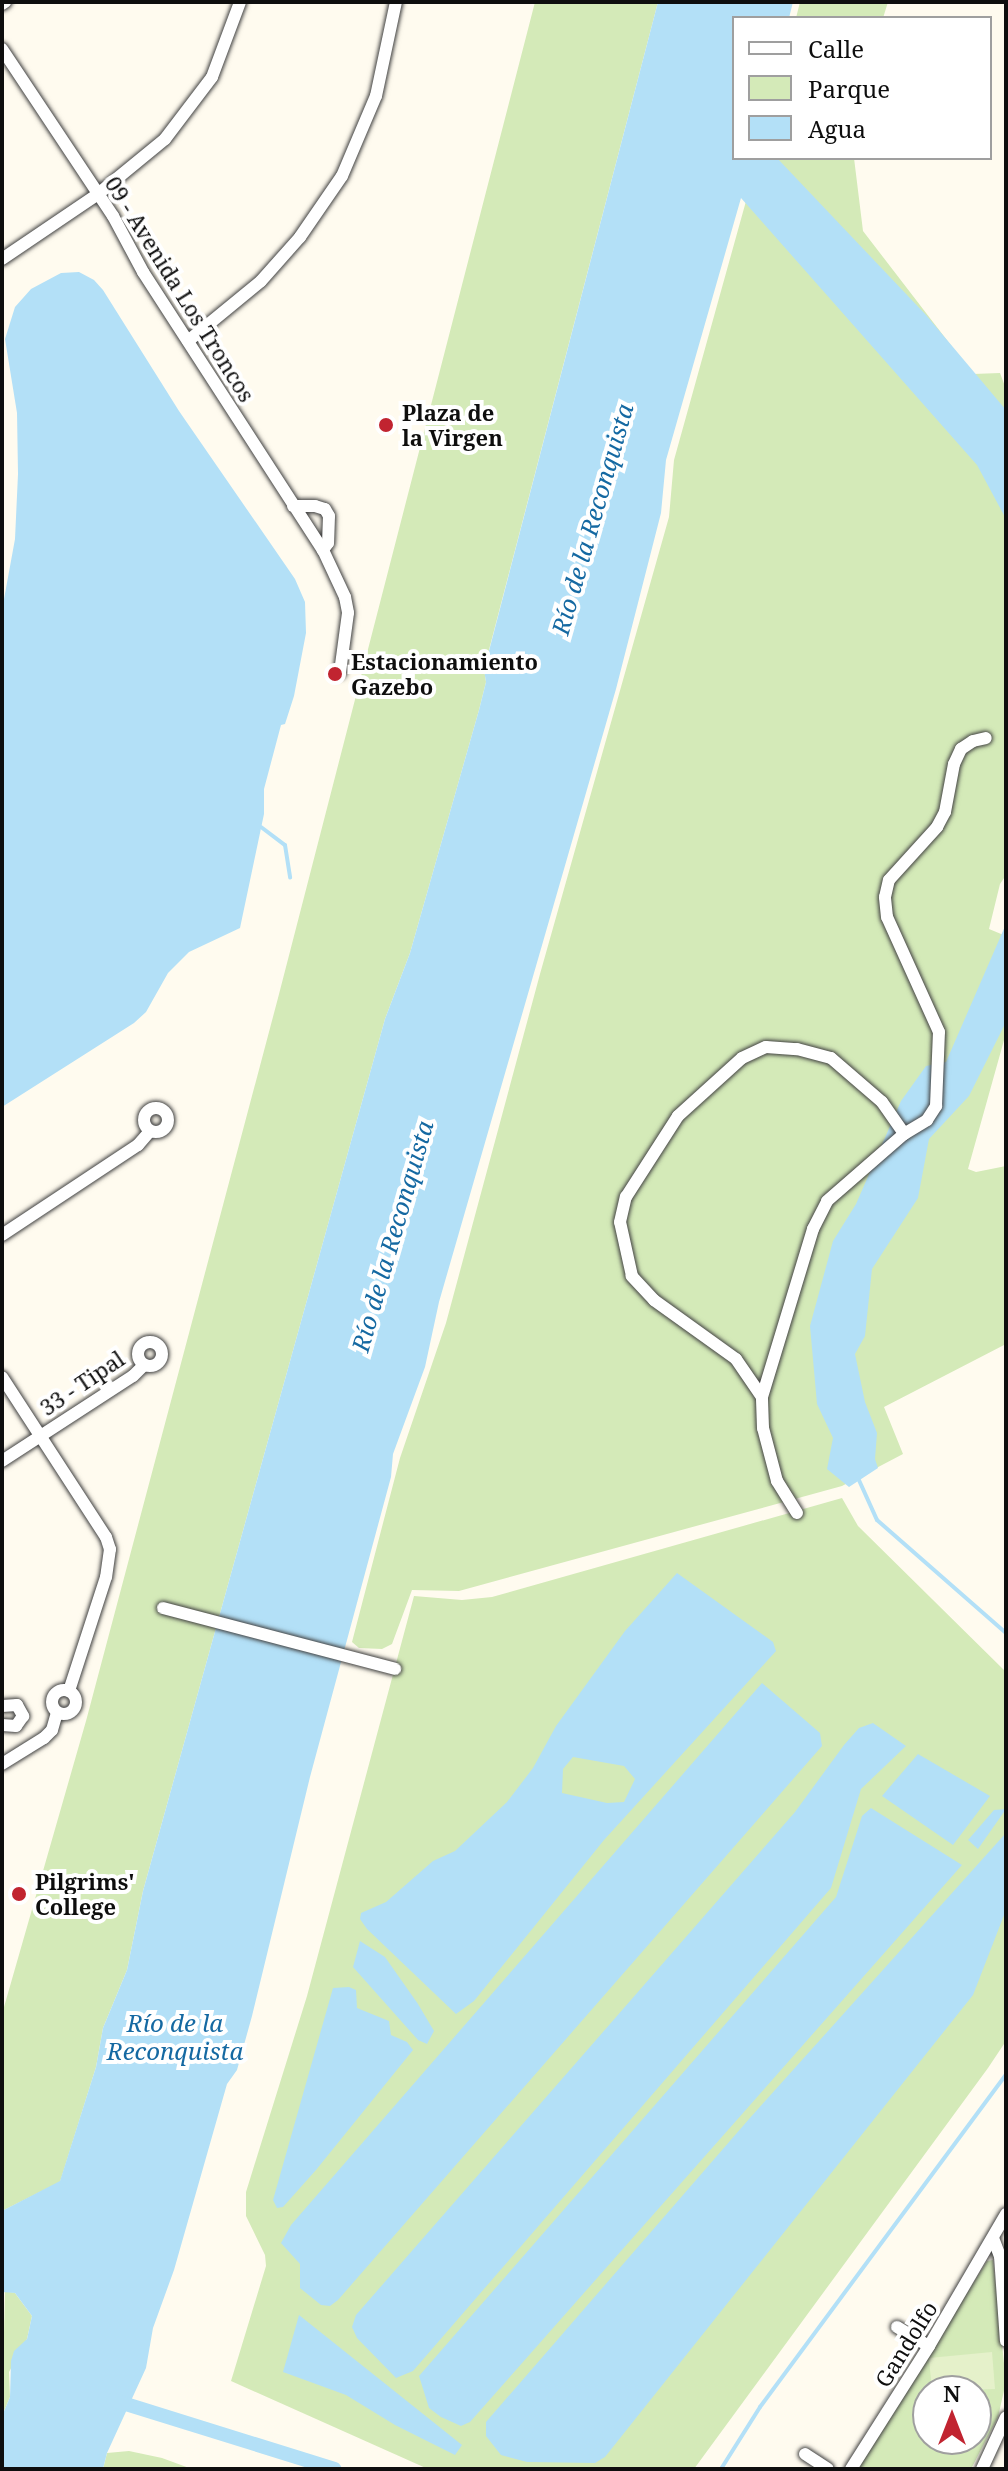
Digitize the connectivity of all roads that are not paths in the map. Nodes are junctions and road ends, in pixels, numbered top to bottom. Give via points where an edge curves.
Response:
1 (240, 2) edge
2 (396, 2) edge
3 (2, 49) edge
4 (98, 194) junction
5 (2, 259) edge
6 (188, 341) junction
7 (293, 506) junction
8 (323, 550) junction
9 (340, 672) dead end
10 (986, 738) dead end
11 (150, 1131) dead end
12 (904, 1134) junction
13 (2, 1235) edge
14 (144, 1365) dead end
15 (2, 1377) edge
16 (762, 1397) junction
17 (40, 1435) junction
18 (2, 1461) edge
19 (797, 1513) dead end
20 (163, 1608) dead end
21 (395, 1669) dead end
22 (3, 1704) edge
23 (2, 1725) edge
24 (2, 1764) edge
25 (1006, 2214) edge
26 (993, 2238) junction
27 (897, 2327) dead end
28 (1006, 2341) edge
29 (929, 2346) junction
30 (1006, 2417) edge
31 (805, 2454) dead end
32 (828, 2469) edge
33 (851, 2469) edge
34 (982, 2469) edge

1 - 4 street via 212,77 195,104 165,139
2 - 6 street via 376,96 342,176 300,237 261,281
3 - 4 street, 09 - Avenida Los Troncos
4 - 5 street
4 - 6 street, 09 - Avenida Los Troncos
6 - 7 street, 09 - Avenida Los Troncos
7 - 8 street, 09 - Avenida Los Troncos
7 - 8 street via 325,509 330,524
8 - 9 street, 09 - Avenida Los Troncos via 348,613
10 - 12 street via 961,749 945,812 895,871 885,897 887,917 939,1032 936,1106 927,1120
11 - 13 street via 138,1145
12 - 16 street via 827,1201 813,1229
12 - 16 street via 882,1102 831,1058 766,1047 742,1058 678,1116 626,1197 620,1222 632,1276 654,1300 736,1359
14 - 17 street, 33 - Tipal
15 - 17 street
16 - 19 street via 763,1428 777,1481
17 - 18 street, 33 - Tipal
17 - 24 street via 110,1549 69,1691 75,1708 65,1715 57,1713 44,1738
20 - 21 street
22 - 23 street via 17,1705 23,1716 16,1726
25 - 26 street, Gandolfo
26 - 28 street via 1000,2256
26 - 29 street, Gandolfo
27 - 29 street
29 - 33 street, Gandolfo
30 - 34 street
31 - 32 street

